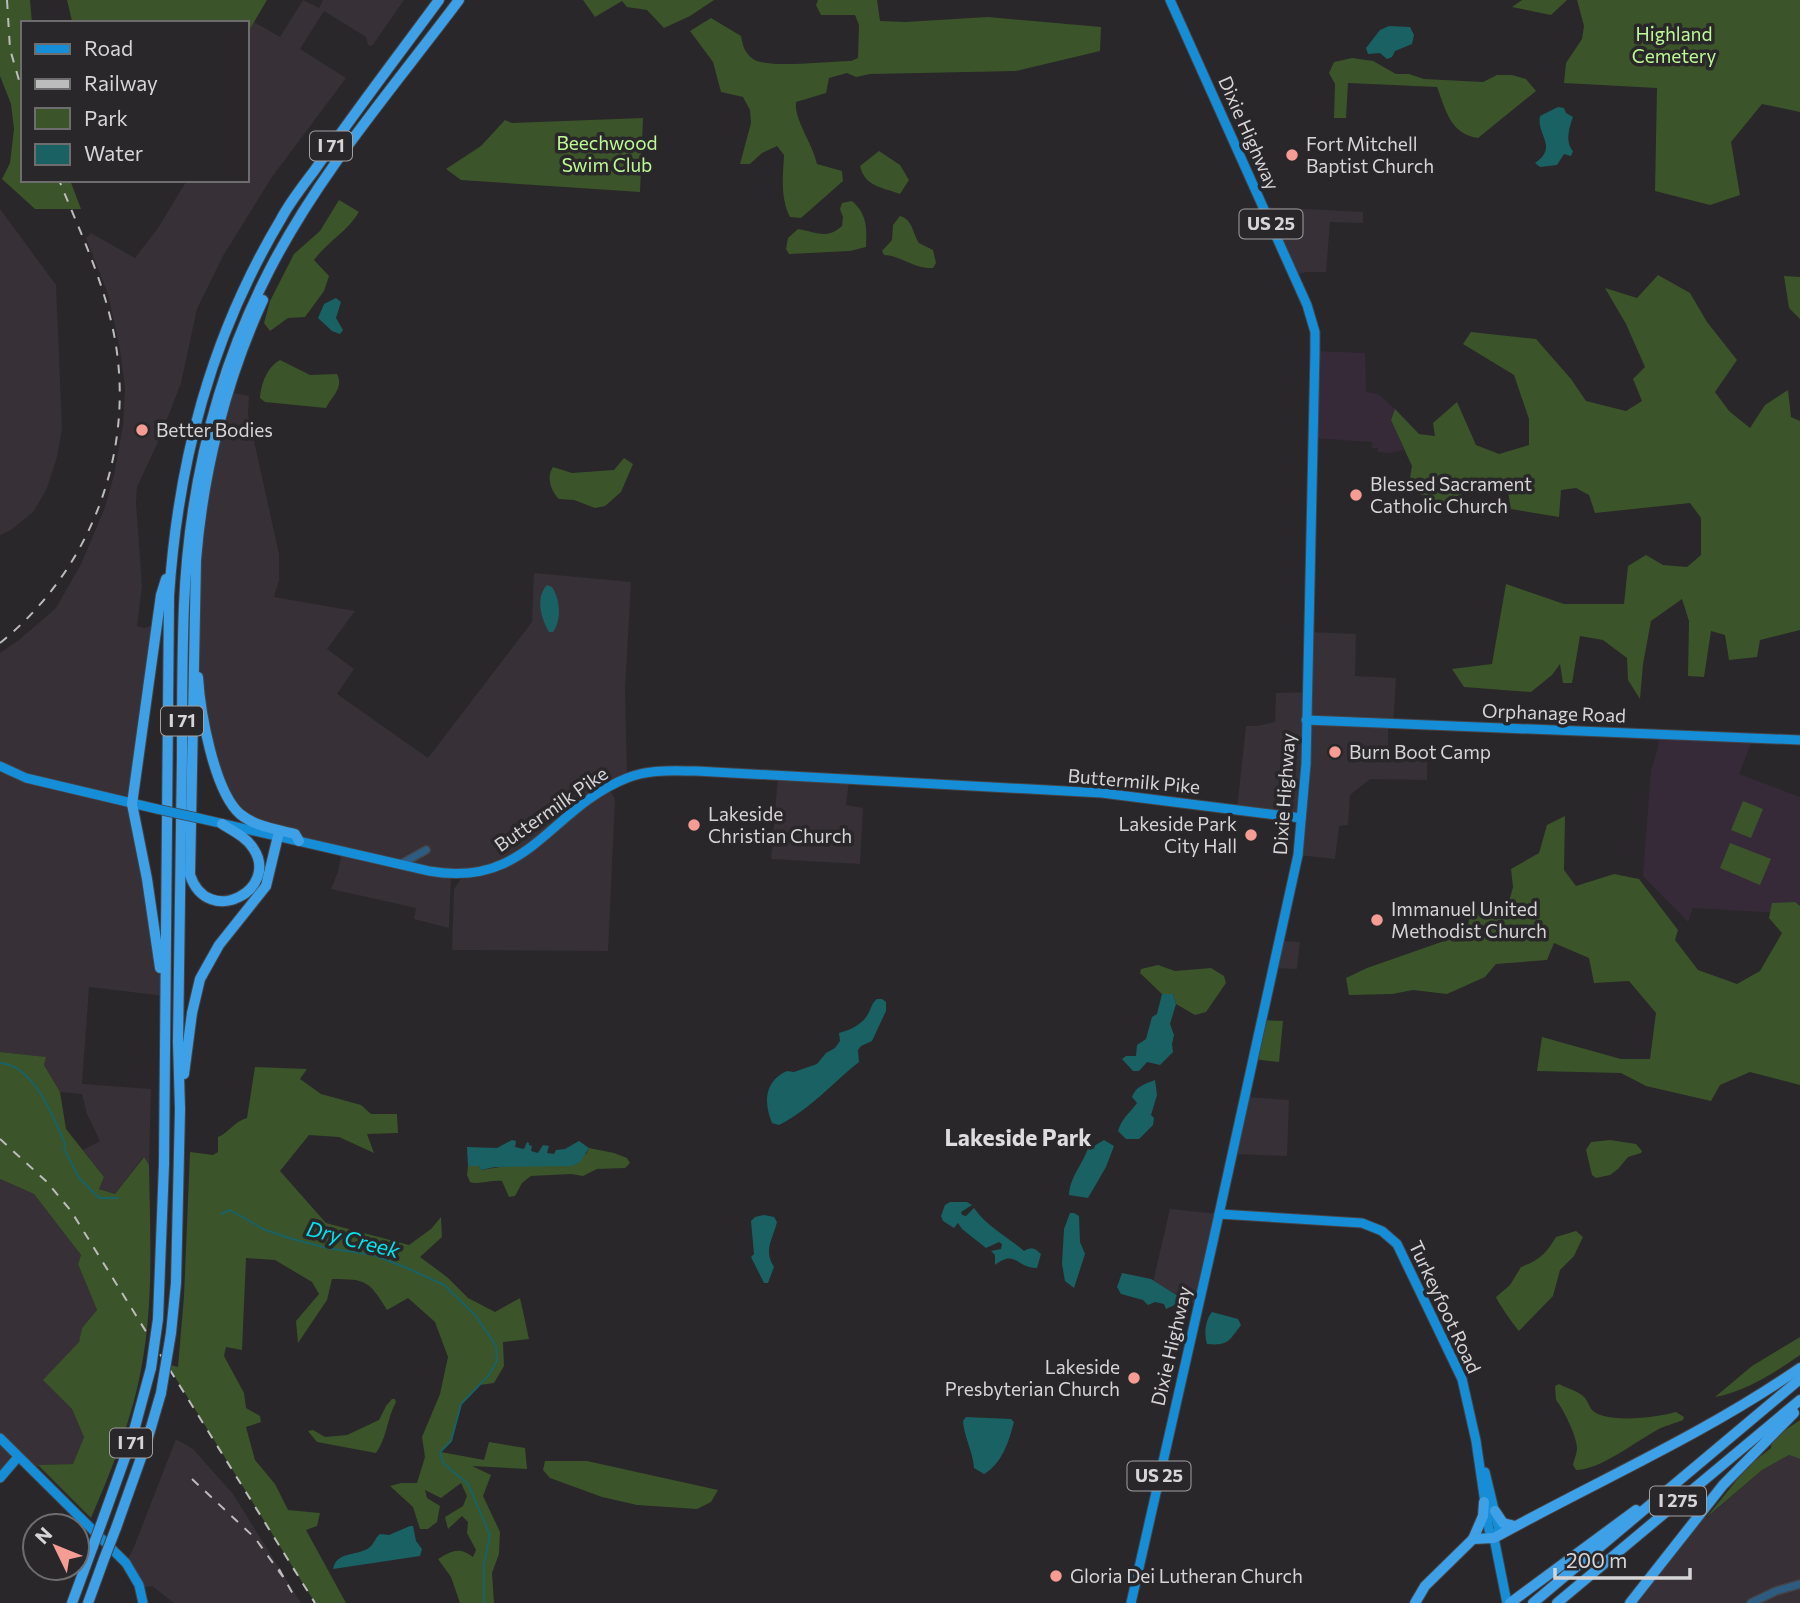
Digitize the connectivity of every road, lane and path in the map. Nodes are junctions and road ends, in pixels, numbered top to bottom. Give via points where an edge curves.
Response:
1 (439, 0) edge
2 (459, 0) edge
3 (1170, 0) edge
4 (241, 343) junction
5 (205, 494) junction
6 (171, 565) junction
7 (1306, 720) junction
8 (1800, 740) edge
9 (0, 766) edge
10 (132, 804) junction
11 (1301, 818) junction
12 (222, 824) junction
13 (278, 836) junction
14 (299, 841) junction
15 (426, 850) dead end
16 (401, 864) junction
17 (164, 996) junction
18 (180, 1109) junction
19 (1219, 1214) junction
20 (1800, 1368) edge
21 (1800, 1379) edge
22 (1800, 1400) edge
23 (1800, 1406) edge
24 (0, 1438) edge
25 (1476, 1441) junction
26 (18, 1457) junction
27 (0, 1478) edge
28 (1484, 1502) junction
29 (1653, 1503) junction
30 (1494, 1511) junction
31 (1515, 1526) junction
32 (1494, 1538) junction
33 (1473, 1539) junction
34 (1800, 1584) edge
35 (72, 1603) edge
36 (88, 1603) edge
37 (143, 1603) edge
38 (1131, 1603) edge
39 (1415, 1603) edge
40 (1508, 1603) edge
41 (1533, 1603) edge
42 (1557, 1603) edge
43 (1630, 1603) edge
44 (1751, 1603) edge

1 - 6 highway, I 71 via 301,188 238,302 194,425
2 - 4 highway, I 71 via 308,203 269,271
3 - 7 main road, Dixie Highway / US 25 via 1313,324
4 - 5 highway
4 - 18 highway, I 71 via 224,376 204,450 184,603
5 - 12 highway via 194,581 190,875 206,897 220,902 246,894 256,881 259,864 248,841
5 - 14 highway via 198,668 220,784 243,816 295,834
6 - 10 highway via 161,595
6 - 17 highway, I 71
7 - 8 main road, Orphanage Road
7 - 11 main road, Dixie Highway / US 25
9 - 10 main road, Buttermilk Pike via 26,778
10 - 12 main road, Buttermilk Pike, bridge
10 - 17 highway
11 - 16 main road, Buttermilk Pike via 1102,793 655,771 608,787 526,853 493,869 457,875
11 - 19 main road, Dixie Highway / US 25 via 1294,874
12 - 13 main road, Buttermilk Pike
13 - 14 main road, Buttermilk Pike
13 - 18 highway via 266,886 219,945 200,979
14 - 16 main road, Buttermilk Pike
15 - 16 street
17 - 35 highway, I 71, bridge via 164,1164 158,1319 151,1368 136,1427
18 - 36 highway, I 71, bridge via 176,1283 161,1393
19 - 25 main road, Turkeyfoot Road via 1363,1223 1388,1235 1409,1266 1462,1379
19 - 38 main road, Dixie Highway / US 25
20 - 31 highway via 1699,1432
21 - 29 highway, I 275
22 - 42 highway, I 275
23 - 43 highway via 1723,1485
24 - 26 main road
25 - 28 main road, Turkeyfoot Road
25 - 30 main road, Turkeyfoot Road
26 - 27 main road
26 - 37 main road via 129,1567
28 - 32 main road, Turkeyfoot Road
28 - 33 highway
29 - 40 highway via 1635,1510
29 - 41 highway, I 275
30 - 31 highway via 1503,1523
30 - 32 main road, Turkeyfoot Road via 1499,1530
31 - 32 highway
32 - 33 highway
32 - 40 main road, Turkeyfoot Road
33 - 39 highway via 1425,1586
34 - 44 street

